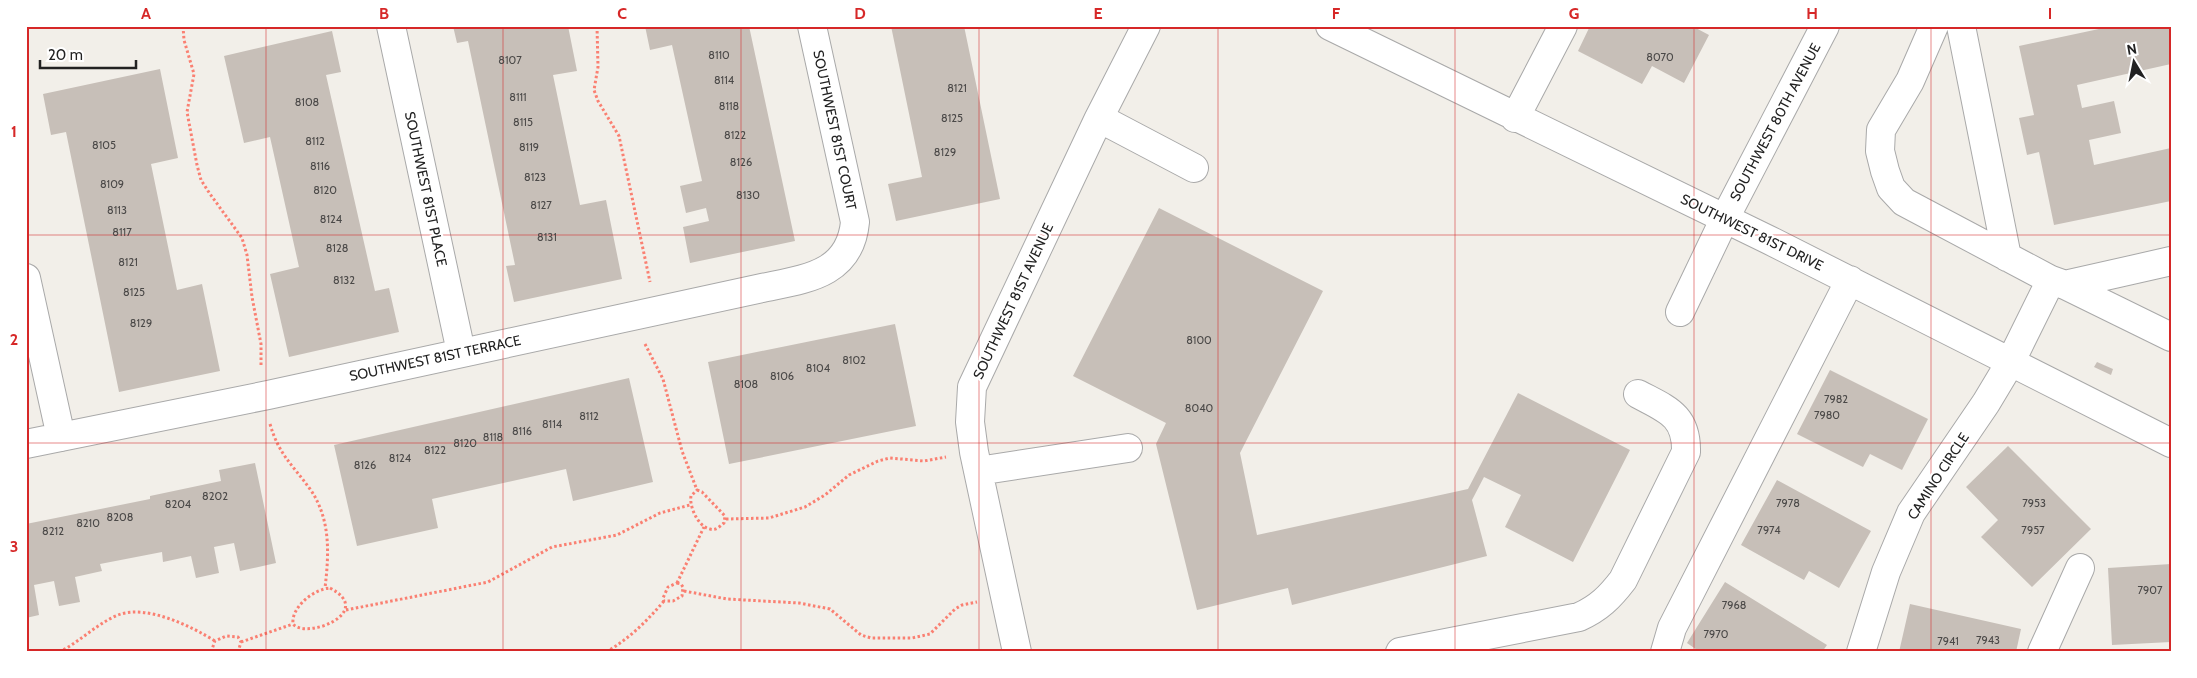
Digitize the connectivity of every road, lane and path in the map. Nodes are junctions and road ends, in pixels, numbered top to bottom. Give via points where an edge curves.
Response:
1 (183, 26) edge
2 (391, 26) edge
3 (597, 26) edge
4 (812, 26) edge
5 (1146, 26) edge
6 (1330, 26) edge
7 (1563, 26) edge
8 (1825, 26) edge
9 (1934, 26) edge
10 (1961, 26) edge
11 (1099, 118) junction
12 (1515, 118) junction
13 (1194, 168) dead end
14 (1724, 218) junction
15 (2007, 257) junction
16 (840, 261) joint
17 (2171, 261) edge
18 (26, 278) edge
19 (1850, 280) junction
20 (2058, 282) junction
21 (649, 288) dead end
22 (1680, 312) dead end
23 (642, 335) dead end
24 (2171, 337) edge
25 (461, 352) junction
26 (2010, 363) junction
27 (262, 373) dead end
28 (1638, 394) dead end
29 (270, 422) dead end
30 (61, 437) junction
31 (2171, 443) edge
32 (26, 444) edge
33 (1128, 448) dead end
34 (953, 456) dead end
35 (978, 471) junction
36 (697, 490) junction
37 (690, 505) junction
38 (726, 519) junction
39 (704, 527) junction
40 (2080, 568) dead end
41 (677, 583) junction
42 (325, 588) junction
43 (684, 591) junction
44 (664, 601) junction
45 (981, 601) dead end
46 (346, 610) junction
47 (293, 624) junction
48 (215, 641) junction
49 (241, 642) junction
50 (59, 652) edge
51 (211, 652) edge
52 (238, 652) edge
53 (606, 652) edge
54 (1016, 652) edge
55 (1400, 652) edge
56 (1665, 652) edge
57 (1860, 652) edge
58 (2042, 652) edge

1 - 27 path via 194,74 187,112 200,180 242,238 261,344
2 - 25 street, SOUTHWEST 81ST PLACE
3 - 21 path via 598,67 594,90 619,136
4 - 16 street, SOUTHWEST 81ST COURT via 855,222 851,242
5 - 11 street, SOUTHWEST 81ST AVENUE
6 - 12 street, SOUTHWEST 81ST DRIVE
7 - 12 street
8 - 14 street, SOUTHWEST 80TH AVENUE
9 - 15 street via 1910,81 1881,130 1880,151 1885,171 1892,188 1904,202
10 - 15 street
11 - 13 street
11 - 35 street, SOUTHWEST 81ST AVENUE via 972,387 970,422
12 - 14 street, SOUTHWEST 81ST DRIVE
14 - 19 street, SOUTHWEST 81ST DRIVE
14 - 22 street, SOUTHWEST 80TH AVENUE
15 - 20 street
16 - 25 street, SOUTHWEST 81ST TERRACE via 806,278
17 - 20 street
18 - 30 street
19 - 26 street, SOUTHWEST 81ST DRIVE
19 - 56 street via 1672,628
20 - 24 street
20 - 26 street, CAMINO CIRCLE
23 - 36 path via 663,379 677,435
25 - 30 street, SOUTHWEST 81ST TERRACE
26 - 31 street, SOUTHWEST 81ST DRIVE
26 - 57 street, CAMINO CIRCLE via 1911,513 1886,572
28 - 55 street via 1671,412 1679,421 1685,435 1686,452 1623,580 1609,598 1579,617
29 - 42 path via 277,446 310,489 324,519 328,550
30 - 32 street, SOUTHWEST 81ST TERRACE
33 - 35 street
34 - 38 path via 924,461 890,458 878,461 844,479 806,508 769,518
35 - 54 street, SOUTHWEST 81ST AVENUE
36 - 37 path via 690,496
36 - 38 path via 722,511
37 - 39 path
37 - 46 path via 660,513 617,535 552,547 488,582
38 - 39 path via 716,529
39 - 41 path
40 - 58 street
41 - 43 path
41 - 44 path via 668,588
42 - 46 path via 342,596
42 - 47 path via 307,599 294,615
43 - 44 path via 678,599
43 - 45 path via 727,599 799,603 830,609 861,635 871,638 912,638 930,634 955,609
44 - 53 path via 640,628
46 - 47 path via 331,622 309,630 299,629
47 - 49 path
48 - 49 path via 231,636 238,637
48 - 50 path via 156,615 133,611 118,615
48 - 51 path
49 - 52 path

